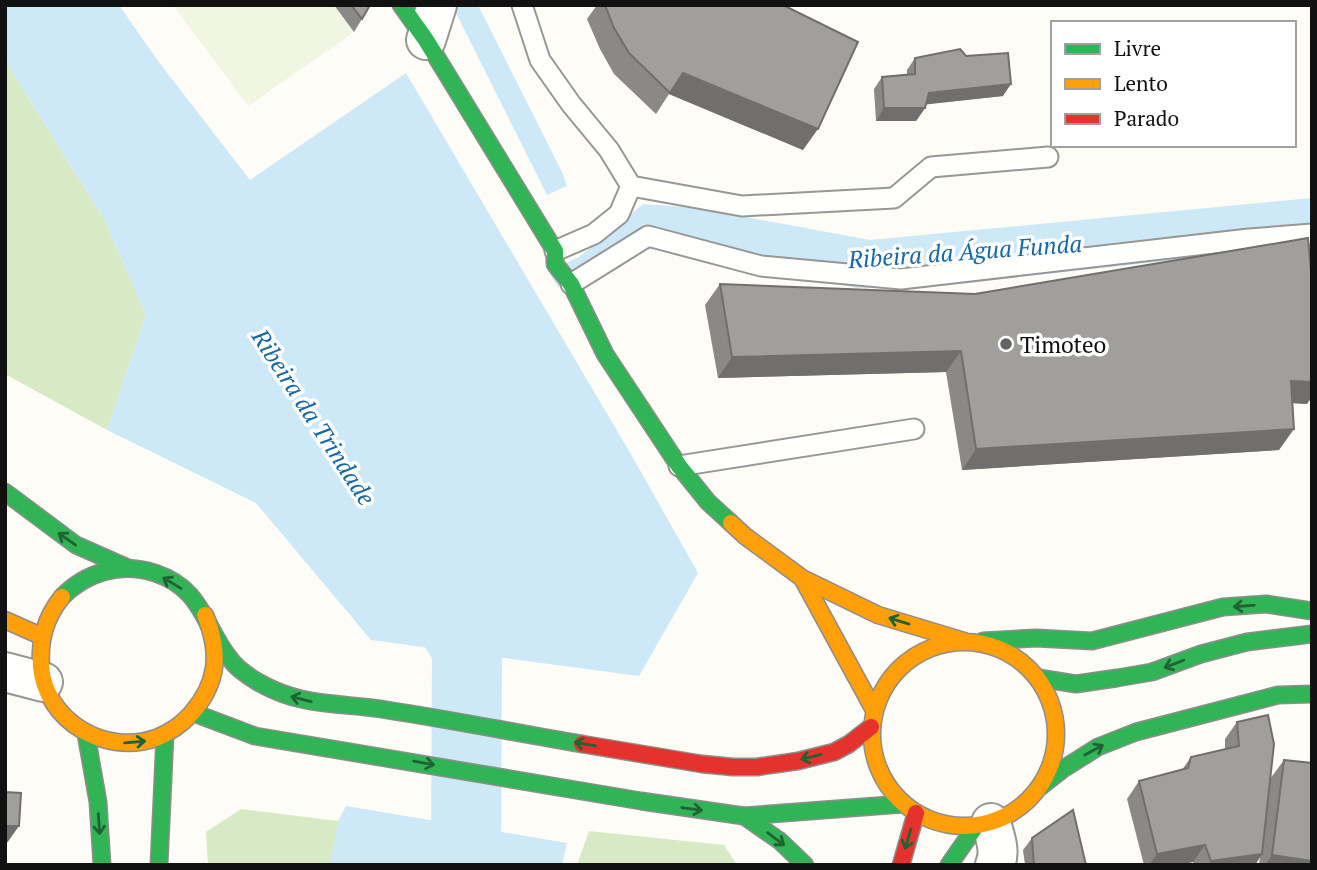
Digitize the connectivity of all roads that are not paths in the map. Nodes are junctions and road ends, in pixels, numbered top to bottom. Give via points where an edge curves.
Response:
1 (401, 5) edge
2 (523, 5) edge
3 (432, 23) edge
4 (1048, 157) dead end
5 (631, 186) junction
6 (1312, 234) edge
7 (561, 267) junction
8 (914, 429) dead end
9 (679, 466) junction
10 (5, 492) edge
11 (128, 568) junction
12 (802, 578) junction
13 (64, 595) junction
14 (1312, 611) edge
15 (205, 615) junction
16 (5, 619) edge
17 (1312, 634) edge
18 (41, 636) junction
19 (970, 642) junction
20 (5, 672) edge
21 (1039, 678) junction
22 (43, 682) junction
23 (1312, 694) edge
24 (874, 709) junction
25 (194, 713) junction
26 (871, 727) junction
27 (86, 734) junction
28 (165, 735) junction
29 (1039, 789) junction
30 (909, 808) junction
31 (744, 816) junction
32 (983, 824) junction
33 (102, 865) edge
34 (159, 865) edge
35 (806, 865) edge
36 (901, 865) edge
37 (949, 865) edge
38 (995, 865) edge

1 - 3 main road
2 - 5 lane via 540,60
3 - 7 main road
4 - 5 lane via 931,167 894,198 742,206
5 - 7 lane via 619,214
6 - 7 lane via 901,279 761,266 648,236
7 - 9 main road via 605,354
8 - 9 lane
9 - 12 main road via 708,502 745,536
11 -> 10 main road via 76,545
11 - 13 main road via 83,580
15 -> 11 main road via 173,582
19 -> 12 main road via 878,615
12 - 24 main road
13 - 16 street
13 - 18 main road
14 -> 19 main road via 1266,604 1223,607 1092,641
15 - 25 main road via 214,639 215,665 208,691
26 -> 15 main road via 834,752 733,767 369,707 303,701 246,674 229,659
16 - 18 main road
17 -> 21 main road via 1247,642 1152,673 1076,684
18 - 22 main road
19 - 21 main road via 1011,654
19 - 24 main road via 934,646 907,660 887,682
20 - 22 street
21 - 29 main road via 1056,722 1056,745
22 - 27 main road via 67,721
29 -> 23 main road via 1098,747 1136,732 1278,695
24 - 26 main road
25 - 28 main road
25 -> 31 main road via 254,736
26 - 30 main road via 873,756 881,774
27 -> 28 main road via 112,743 139,743
27 -> 33 main road via 98,803
28 - 34 main road
29 - 32 main road via 1009,815
30 - 31 main road
30 - 32 main road via 934,822
30 -> 36 main road
31 -> 35 main road
32 - 37 main road
32 - 38 street via 998,850

